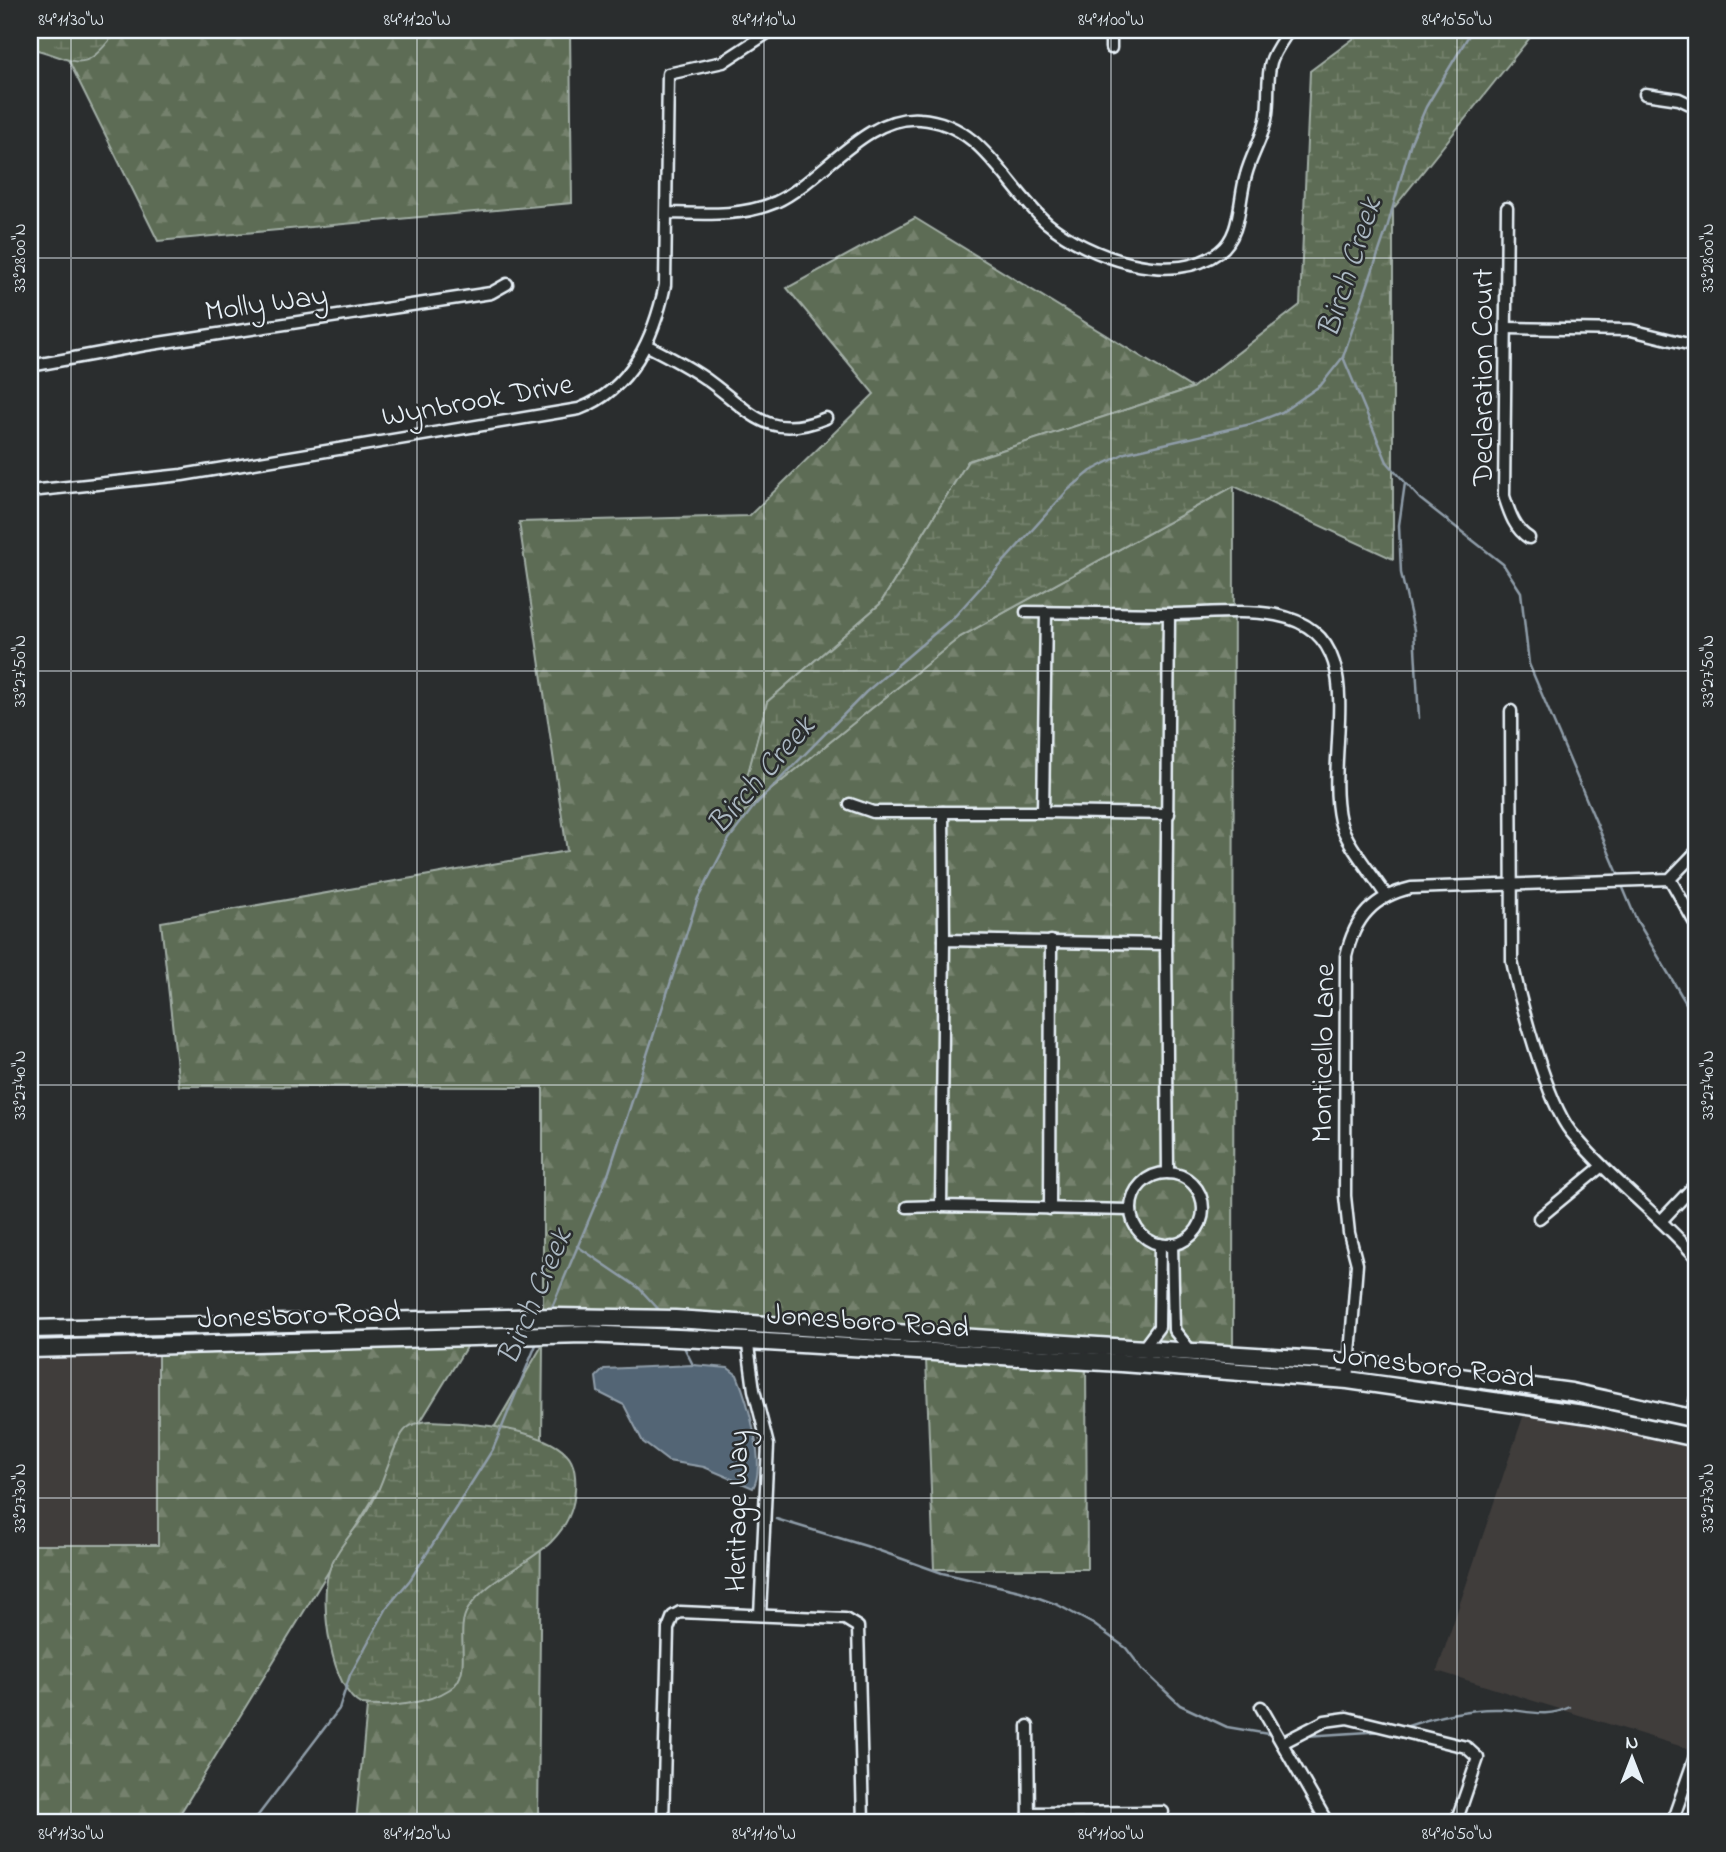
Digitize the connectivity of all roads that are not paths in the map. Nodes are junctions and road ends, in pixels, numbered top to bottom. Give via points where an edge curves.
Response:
1 (772, 30) edge
2 (1111, 30) edge
3 (1289, 30) edge
4 (1111, 48) dead end
5 (1645, 94) dead end
6 (1696, 107) edge
7 (1507, 208) dead end
8 (667, 213) junction
9 (507, 284) dead end
10 (1507, 328) junction
11 (648, 346) junction
12 (1696, 346) edge
13 (30, 366) edge
14 (826, 418) dead end
15 (30, 491) edge
16 (1529, 537) dead end
17 (1026, 612) dead end
18 (1046, 612) junction
19 (1169, 614) junction
20 (1511, 710) dead end
21 (850, 804) dead end
22 (943, 812) junction
23 (1043, 812) junction
24 (1169, 814) junction
25 (1696, 852) edge
26 (1670, 879) junction
27 (1512, 885) junction
28 (1385, 894) junction
29 (1696, 925) edge
30 (944, 940) junction
31 (1051, 941) junction
32 (1166, 944) junction
33 (1602, 1166) junction
34 (1168, 1173) junction
35 (1696, 1184) edge
36 (941, 1206) junction
37 (907, 1207) dead end
38 (1050, 1209) junction
39 (1131, 1210) junction
40 (1539, 1218) dead end
41 (1661, 1221) junction
42 (1160, 1244) junction
43 (1172, 1244) junction
44 (1696, 1257) edge
45 (747, 1324) junction
46 (30, 1329) edge
47 (748, 1341) junction
48 (1144, 1347) junction
49 (30, 1349) edge
50 (1190, 1350) junction
51 (1350, 1362) junction
52 (1348, 1380) junction
53 (1696, 1398) edge
54 (1694, 1419) edge
55 (1696, 1438) edge
56 (760, 1615) junction
57 (1261, 1707) dead end
58 (1028, 1726) dead end
59 (1282, 1743) junction
60 (1696, 1754) edge
61 (1163, 1812) dead end
62 (1029, 1818) edge
63 (663, 1822) edge
64 (863, 1822) edge
65 (1327, 1822) edge
66 (1455, 1822) edge
67 (1672, 1822) edge

1 - 8 street, Wynbrook Drive via 723,62 668,74
2 - 4 street
3 - 8 street via 1271,63 1266,120 1246,172 1237,224 1227,246 1206,262 1174,268 1144,265 1073,241 1048,223 970,138 943,123 918,118 886,124 778,201 747,213
5 - 6 street via 1679,99
7 - 10 street, Declaration Court
8 - 11 street, Wynbrook Drive via 665,285
9 - 13 street, Molly Way via 491,293
10 - 12 street via 1631,330
10 - 16 street, Declaration Court via 1504,496 1514,522
11 - 14 street via 712,383 765,423 811,425
11 - 15 street, Wynbrook Drive via 614,390 579,409 183,475
17 - 18 street
18 - 19 street
18 - 23 street
19 - 24 street
19 - 28 street via 1272,615 1301,621 1319,633 1338,667 1341,825
20 - 27 street
21 - 22 street via 873,812
22 - 23 street
22 - 30 street
23 - 24 street
24 - 32 street
25 - 26 street
26 - 27 street
26 - 29 street
27 - 28 street via 1442,885
27 - 33 street via 1512,961 1518,993 1559,1115
28 - 51 street, Monticello Lane via 1351,936 1346,956 1345,1196 1357,1264
30 - 31 street
30 - 36 street
31 - 32 street
31 - 38 street
32 - 34 street
33 - 40 street
33 - 41 street
34 - 39 street via 1156,1174 1137,1188
34 - 43 street via 1189,1181 1202,1200 1200,1223 1193,1233
35 - 41 street
36 - 37 street
36 - 38 street
38 - 39 street
39 - 42 street via 1143,1235
41 - 44 street
42 - 43 street
42 - 48 street via 1159,1327
43 - 50 street via 1174,1330
45 - 46 main road, Jonesboro Road via 576,1317
45 - 47 street, Heritage Way
45 - 48 main road, Jonesboro Road
47 - 49 main road, Jonesboro Road via 584,1334
47 - 52 main road, Jonesboro Road
47 - 56 street, Heritage Way via 768,1445
48 - 50 main road, Jonesboro Road
50 - 51 main road, Jonesboro Road
51 - 52 street, Monticello Lane
51 - 54 main road, Jonesboro Road via 1571,1392
52 - 55 main road, Jonesboro Road via 1579,1413
53 - 54 street
56 - 63 street via 680,1612 669,1622
56 - 64 street via 845,1619 858,1627
57 - 59 street
58 - 62 street
59 - 65 street
59 - 66 street via 1325,1721 1348,1718 1466,1747 1478,1758
60 - 67 street
61 - 62 street

